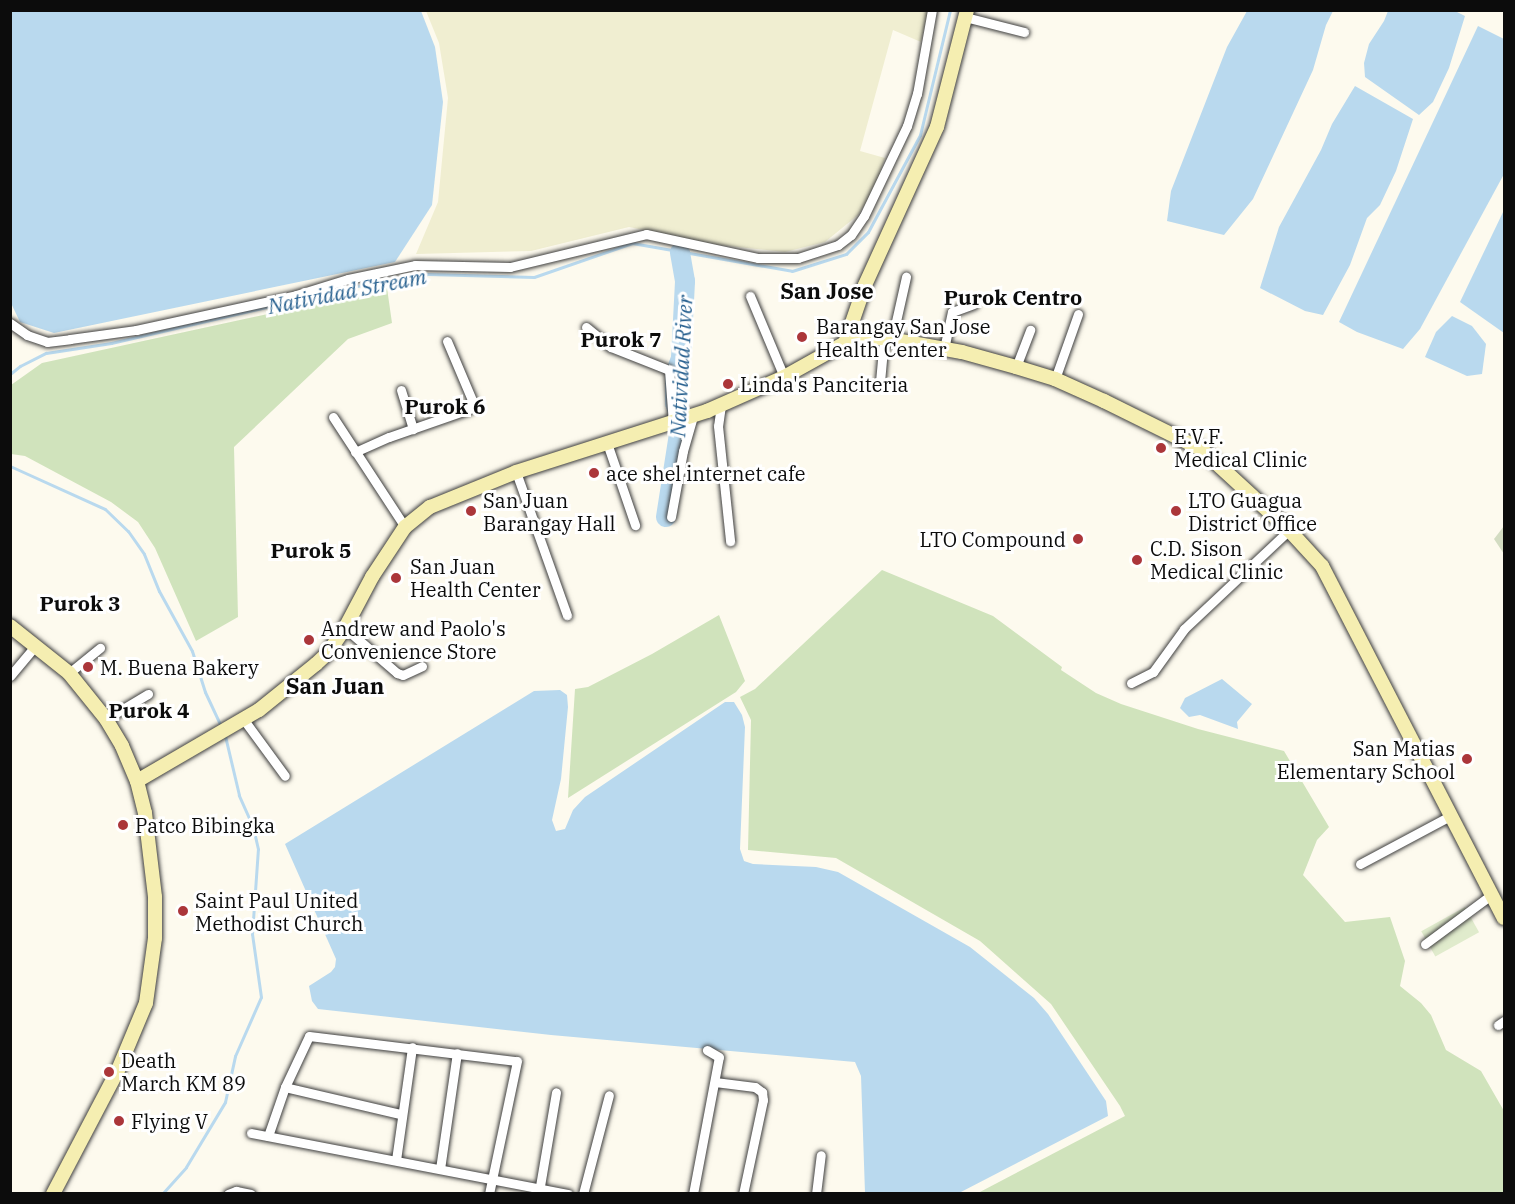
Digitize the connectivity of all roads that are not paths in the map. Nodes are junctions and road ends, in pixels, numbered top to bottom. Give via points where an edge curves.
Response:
1 (932, 10) edge
2 (966, 14) edge
3 (1024, 32) dead end
4 (906, 277) dead end
5 (750, 296) dead end
6 (974, 304) dead end
7 (1078, 314) dead end
8 (10, 323) edge
9 (586, 327) dead end
10 (1030, 330) dead end
11 (888, 339) junction
12 (447, 341) dead end
13 (845, 343) junction
14 (944, 349) junction
15 (1016, 366) junction
16 (784, 376) junction
17 (1055, 379) junction
18 (880, 382) dead end
19 (401, 390) dead end
20 (721, 405) junction
21 (333, 417) dead end
22 (683, 420) junction
23 (413, 429) junction
24 (607, 444) junction
25 (355, 452) junction
26 (516, 472) junction
27 (671, 517) dead end
28 (635, 525) dead end
29 (405, 527) junction
30 (1289, 530) junction
31 (730, 541) dead end
32 (567, 615) dead end
33 (10, 626) edge
34 (345, 628) junction
35 (36, 645) junction
36 (100, 648) dead end
37 (422, 666) dead end
38 (69, 672) junction
39 (10, 676) edge
40 (1131, 683) dead end
41 (148, 694) dead end
42 (106, 719) junction
43 (238, 724) junction
44 (285, 776) dead end
45 (137, 781) junction
46 (1450, 816) junction
47 (1360, 864) dead end
48 (1491, 895) junction
49 (1504, 918) edge
50 (1425, 944) dead end
51 (412, 1047) junction
52 (707, 1050) dead end
53 (458, 1053) junction
54 (715, 1082) junction
55 (285, 1087) junction
56 (556, 1092) dead end
57 (609, 1095) dead end
58 (400, 1114) junction
59 (251, 1133) dead end
60 (268, 1136) junction
61 (821, 1155) dead end
62 (396, 1160) junction
63 (440, 1170) junction
64 (492, 1180) junction
65 (540, 1186) junction
66 (53, 1194) edge
67 (228, 1194) edge
68 (251, 1194) edge
69 (489, 1194) edge
70 (568, 1194) edge
71 (583, 1194) edge
72 (693, 1194) edge
73 (743, 1194) edge
74 (816, 1194) edge

1 - 8 street via 917,94 907,126 864,216 851,235 838,245 798,258 758,258 646,234 510,267 415,265 136,330 47,342
2 - 3 street
2 - 13 street via 937,127 865,285
4 - 11 street
5 - 16 street
6 - 14 street via 952,312
7 - 17 street
9 - 22 street via 611,347 669,370
10 - 15 street
11 - 13 street via 865,338
11 - 14 street
11 - 18 street
12 - 23 street via 471,406
13 - 16 street
14 - 15 street
15 - 17 street
16 - 20 street
17 - 30 street via 1201,449
19 - 23 street
20 - 22 street
20 - 31 street via 718,426
21 - 25 street
22 - 24 street
22 - 27 street via 683,451
23 - 25 street
24 - 26 street
24 - 28 street
25 - 29 street
26 - 29 street via 437,503
26 - 32 street
29 - 34 street
30 - 40 street via 1184,629 1153,672
30 - 46 street via 1322,566
33 - 35 street
34 - 37 street via 397,673 403,675
34 - 43 street via 316,664
35 - 38 street
35 - 39 street
36 - 38 street
38 - 42 street
41 - 42 street
42 - 45 street
43 - 44 street
43 - 45 street
45 - 66 street via 153,866 155,938 146,1003 118,1070
46 - 47 street
46 - 48 street
48 - 49 street
48 - 50 street
51 - 53 street
51 - 55 street via 309,1036
51 - 58 street
52 - 54 street via 719,1057
53 - 63 street
53 - 64 street via 517,1062
54 - 72 street
54 - 73 street via 755,1087 762,1092
55 - 58 street
55 - 60 street
56 - 65 street
57 - 71 street
58 - 62 street
59 - 60 street
60 - 62 street
61 - 74 street
62 - 63 street
63 - 64 street
64 - 65 street
64 - 69 street
65 - 70 street
67 - 68 street

